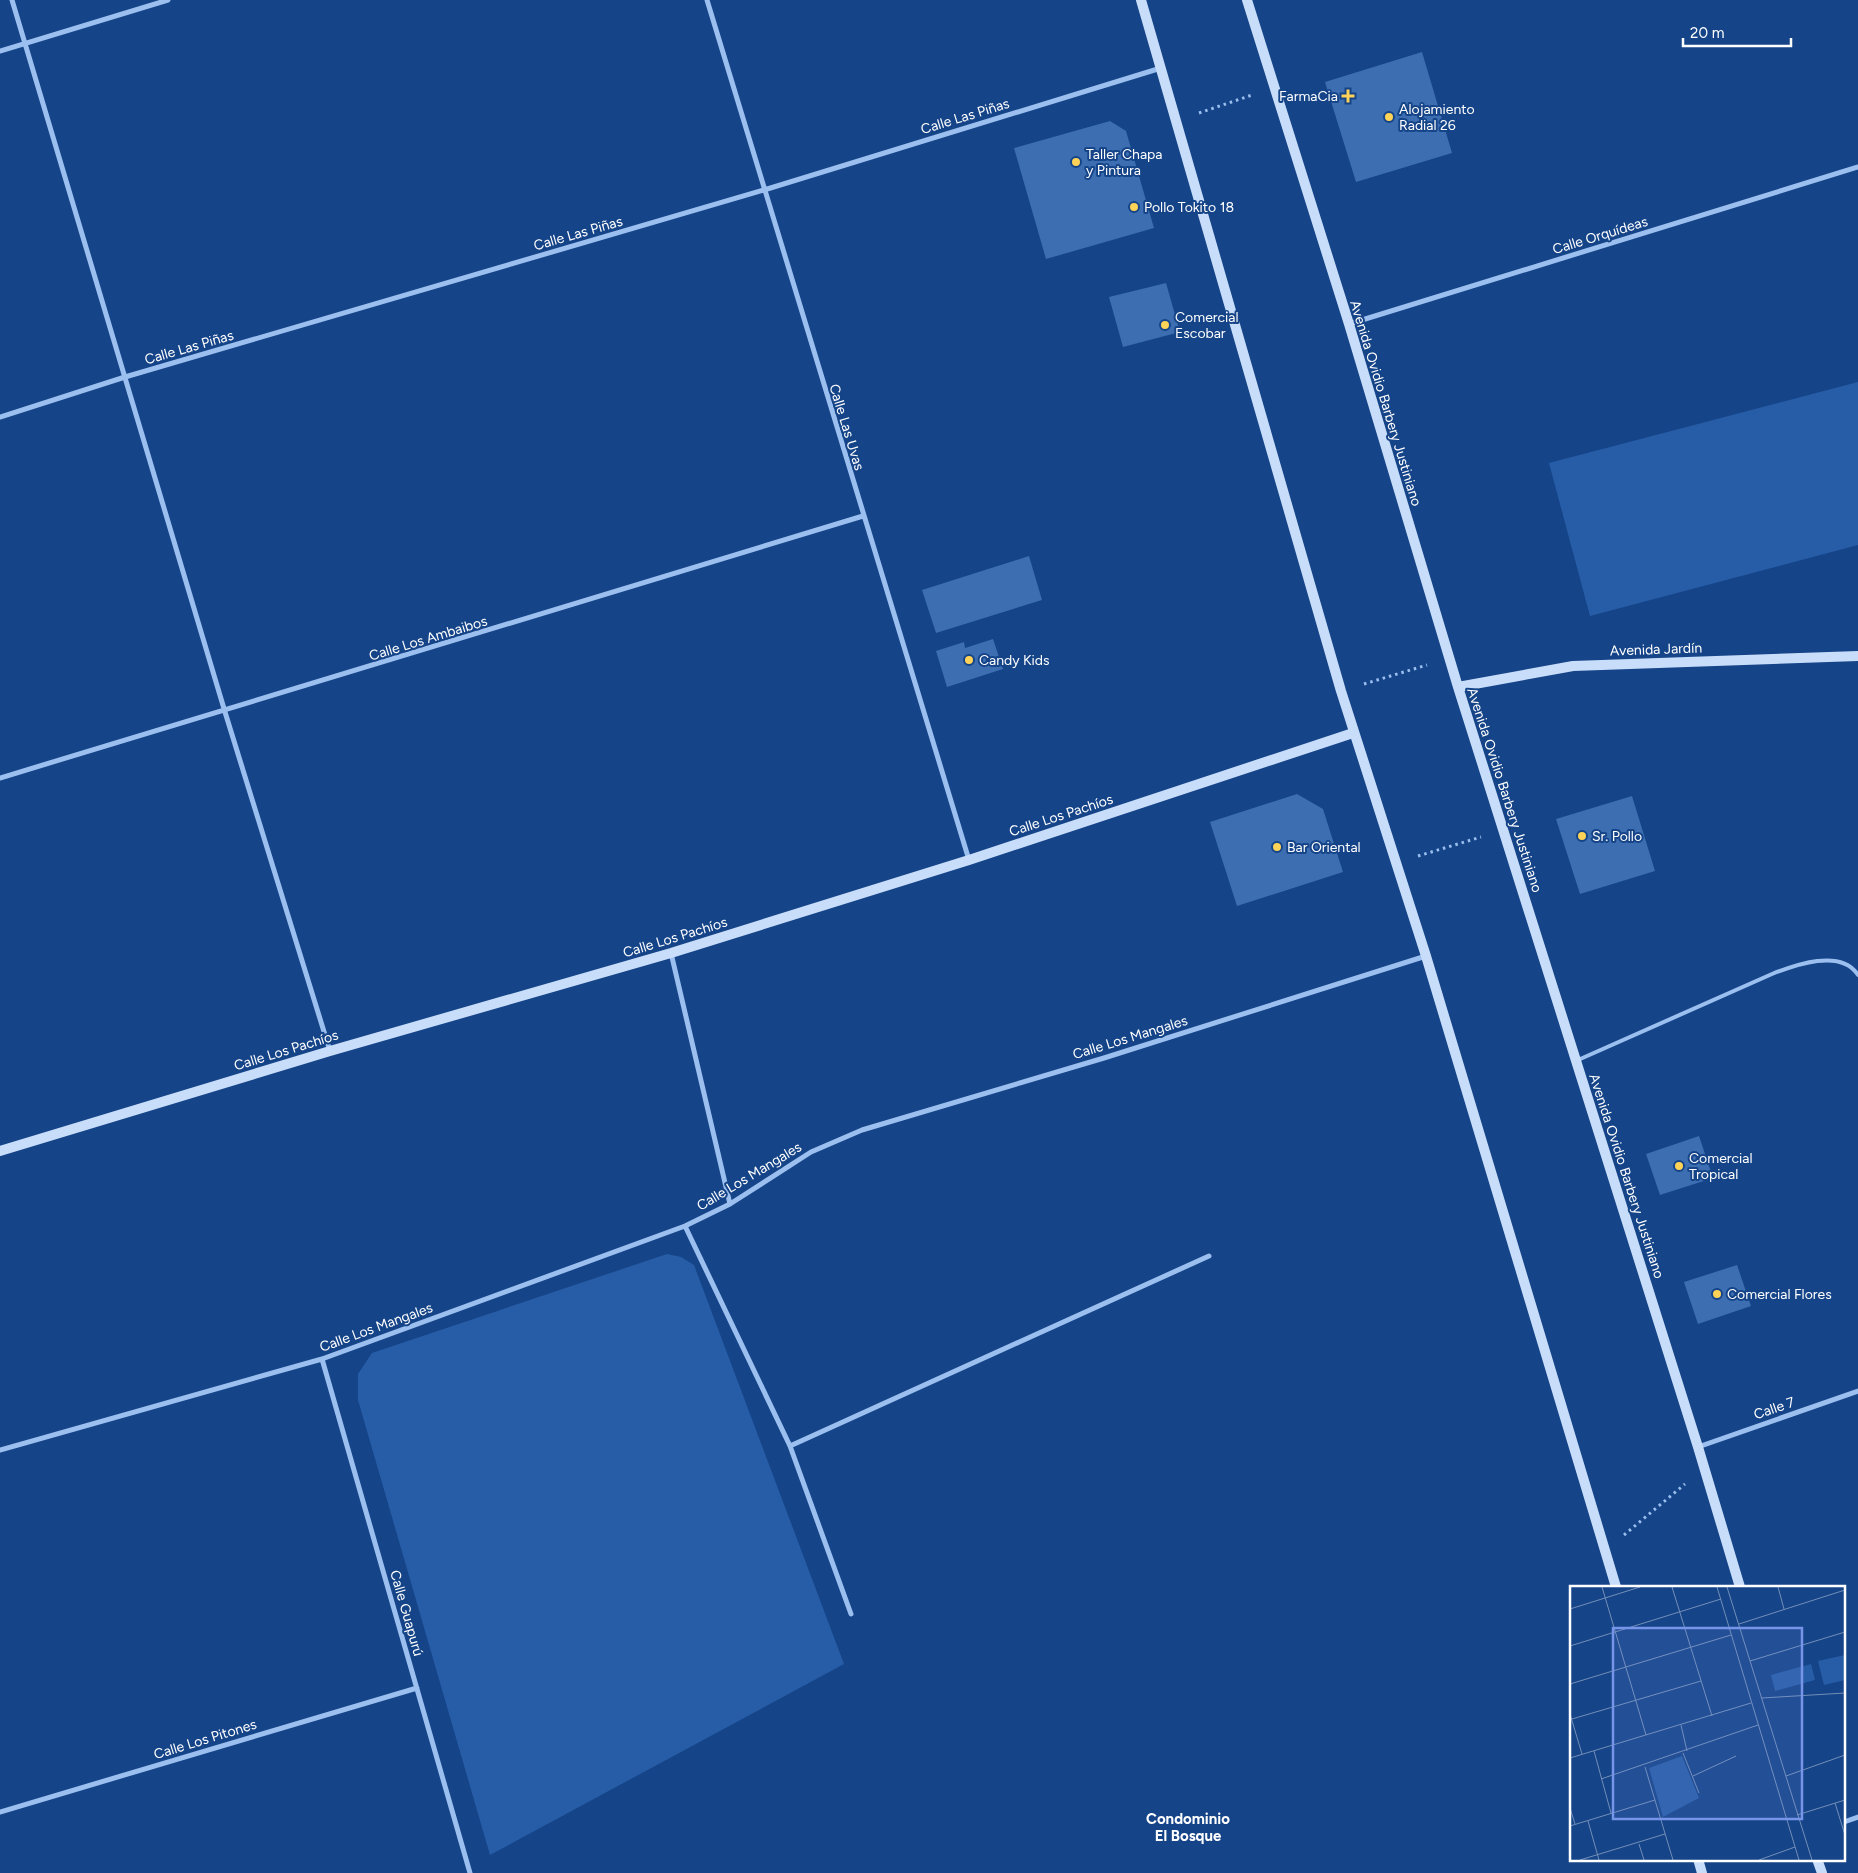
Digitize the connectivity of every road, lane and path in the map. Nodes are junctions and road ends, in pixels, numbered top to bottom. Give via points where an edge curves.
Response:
1 (12, 0) edge
2 (168, 0) edge
3 (707, 0) edge
4 (1141, 0) edge
5 (1247, 0) edge
6 (25, 43) junction
7 (0, 51) edge
8 (1161, 68) junction
9 (1274, 87) junction
10 (1177, 121) junction
11 (1858, 167) edge
12 (764, 190) junction
13 (1349, 324) junction
14 (125, 377) junction
15 (0, 417) edge
16 (863, 516) junction
17 (1858, 656) edge
18 (1449, 658) junction
19 (1458, 686) junction
20 (1341, 691) junction
21 (225, 712) junction
22 (1353, 733) junction
23 (0, 778) edge
24 (1503, 831) junction
25 (969, 860) junction
26 (1395, 862) junction
27 (671, 954) junction
28 (1426, 956) junction
29 (1858, 975) edge
30 (330, 1051) junction
31 (1576, 1061) junction
32 (0, 1151) edge
33 (730, 1204) junction
34 (685, 1226) junction
35 (1209, 1256) dead end
36 (322, 1359) junction
37 (1858, 1391) edge
38 (790, 1446) junction
39 (1698, 1447) junction
40 (0, 1450) edge
41 (1704, 1468) junction
42 (1606, 1551) junction
43 (1616, 1586) edge
44 (1740, 1586) edge
45 (851, 1614) dead end
46 (417, 1688) junction
47 (0, 1812) edge
48 (1858, 1817) edge
49 (1846, 1821) edge
50 (1698, 1860) edge
51 (1817, 1860) edge
52 (470, 1873) edge
53 (1702, 1873) edge
54 (1822, 1873) edge

1 - 6 street
2 - 6 street
3 - 12 street, Calle Las Uvas
4 - 8 main road
5 - 9 main road, Avenida Ovidio Barbery Justiniano
6 - 7 street
6 - 14 street
8 - 10 main road
8 - 12 street, Calle Las Piñas
9 - 10 path
9 - 13 main road, Avenida Ovidio Barbery Justiniano
10 - 20 main road
11 - 13 street, Calle Orquídeas
12 - 14 street, Calle Las Piñas
12 - 16 street, Calle Las Uvas
13 - 18 main road, Avenida Ovidio Barbery Justiniano
14 - 15 street, Calle Las Piñas
14 - 21 street
16 - 21 street, Calle Los Ambaibos
16 - 25 street, Calle Las Uvas
17 - 19 main road, Avenida Jardín via 1573,666
18 - 19 main road, Avenida Ovidio Barbery Justiniano
18 - 20 path
19 - 24 main road, Avenida Ovidio Barbery Justiniano
20 - 22 main road
21 - 23 street, Calle Los Ambaibos
21 - 30 street
22 - 25 main road, Calle Los Pachíos
22 - 26 main road
24 - 26 path
24 - 31 main road, Avenida Ovidio Barbery Justiniano
25 - 27 main road, Calle Los Pachíos
26 - 28 main road
27 - 30 main road, Calle Los Pachíos
27 - 33 street
28 - 33 street, Calle Los Mangales via 1104,1058 862,1130 811,1152
28 - 42 main road
29 - 31 lane via 1845,965 1828,960 1802,962
30 - 32 main road, Calle Los Pachíos
31 - 39 main road, Avenida Ovidio Barbery Justiniano
33 - 34 street, Calle Los Mangales
34 - 36 street, Calle Los Mangales
34 - 38 street
35 - 38 street
36 - 40 street, Calle Los Mangales
36 - 46 street, Calle Guapurú
37 - 39 street, Calle 7
38 - 45 street
39 - 41 main road, Avenida Ovidio Barbery Justiniano
41 - 42 path
41 - 44 main road, Avenida Ovidio Barbery Justiniano
42 - 43 main road
46 - 47 street, Calle Los Pitones
46 - 52 street, Calle Guapurú
48 - 49 street
50 - 53 main road
51 - 54 main road

